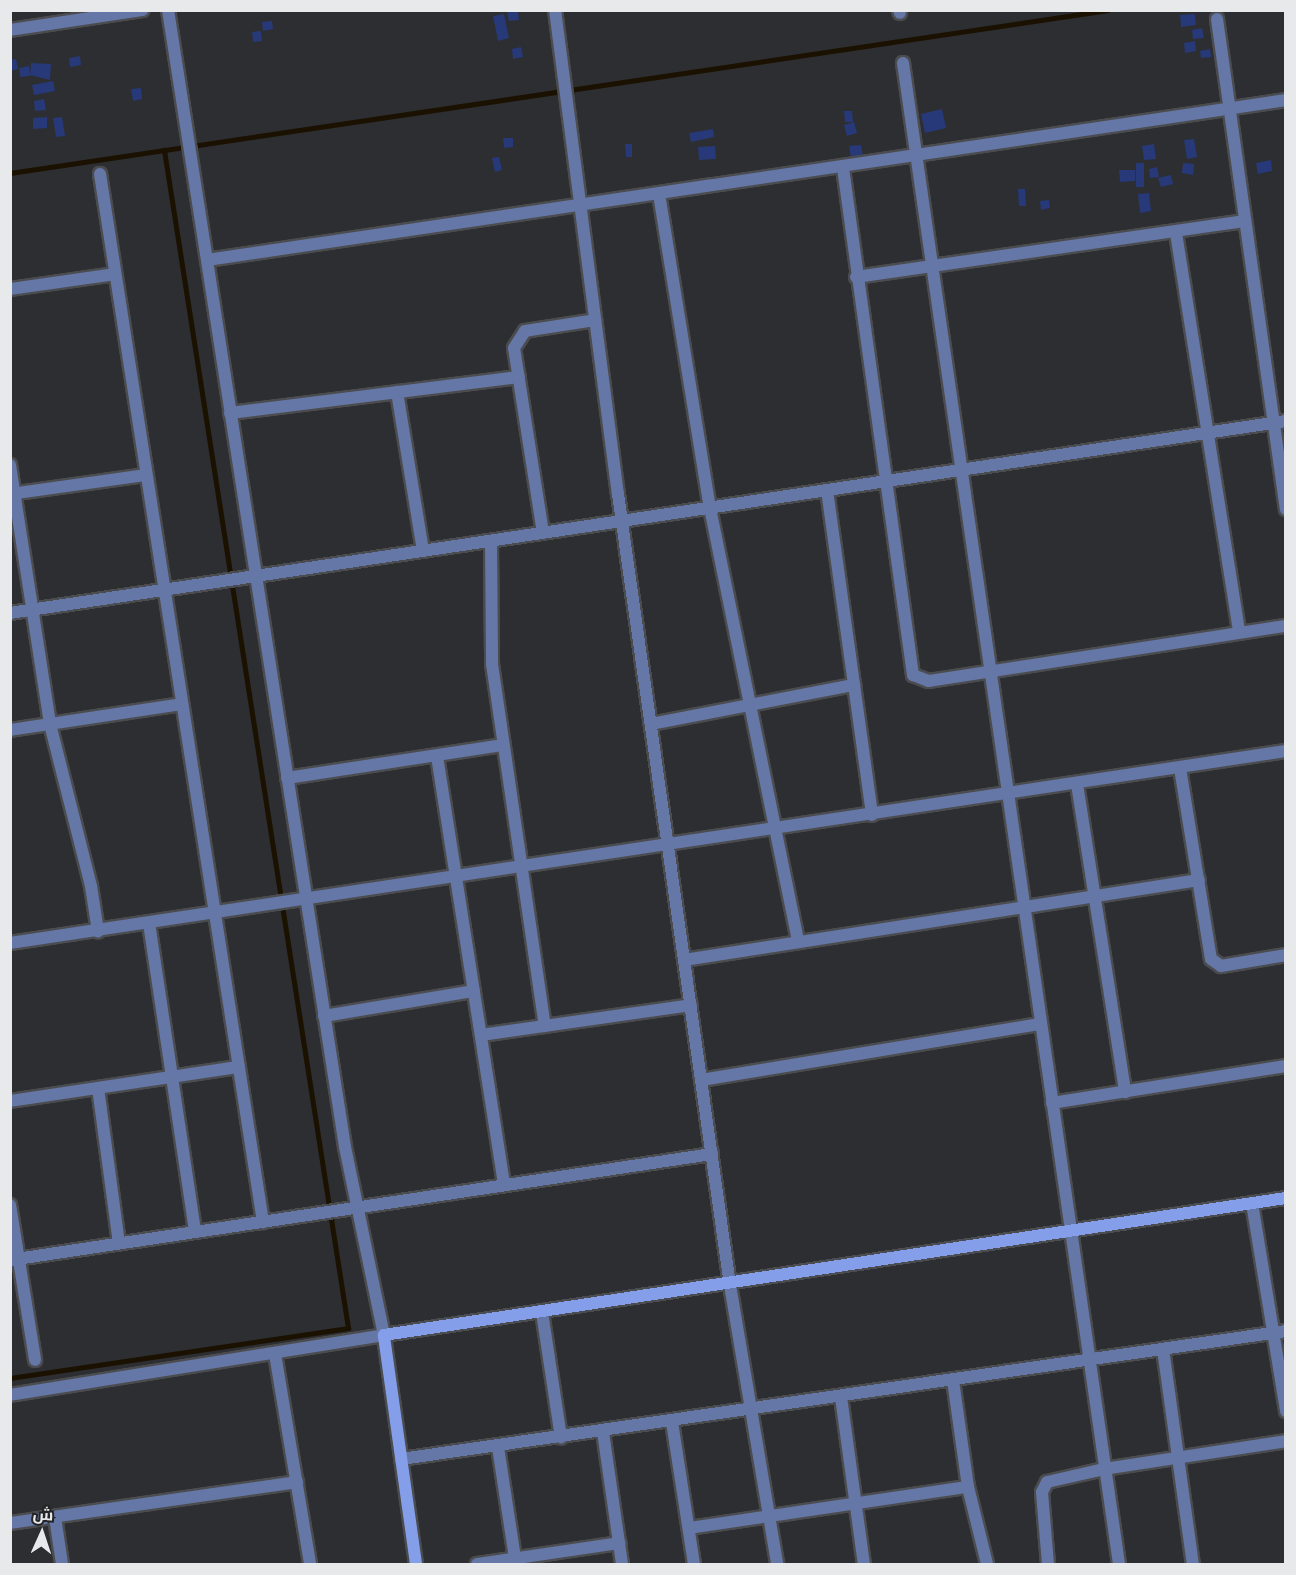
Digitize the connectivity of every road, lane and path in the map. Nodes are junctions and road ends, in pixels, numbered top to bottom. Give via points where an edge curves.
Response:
1 (142, 10) edge
2 (168, 10) edge
3 (555, 10) edge
4 (1217, 19) dead end
5 (10, 30) edge
6 (903, 63) dead end
7 (1286, 100) edge
8 (1230, 110) junction
9 (917, 156) junction
10 (843, 168) junction
11 (100, 174) dead end
12 (659, 194) junction
13 (580, 206) junction
14 (1245, 222) junction
15 (1176, 233) junction
16 (207, 260) junction
17 (933, 266) junction
18 (115, 274) junction
19 (856, 277) junction
20 (10, 289) edge
21 (595, 320) junction
22 (519, 377) junction
23 (397, 392) junction
24 (230, 413) junction
25 (1286, 421) edge
26 (1273, 423) junction
27 (1207, 432) junction
28 (10, 465) edge
29 (962, 469) junction
30 (147, 475) junction
31 (889, 479) junction
32 (827, 490) junction
33 (13, 494) edge
34 (710, 508) junction
35 (1286, 509) edge
36 (622, 521) junction
37 (543, 533) junction
38 (491, 541) junction
39 (423, 551) junction
40 (256, 577) junction
41 (165, 591) junction
42 (33, 610) junction
43 (10, 614) edge
44 (1286, 626) edge
45 (1239, 632) junction
46 (991, 672) junction
47 (854, 685) junction
48 (182, 704) junction
49 (748, 706) junction
50 (50, 724) junction
51 (651, 724) junction
52 (10, 730) edge
53 (503, 745) junction
54 (1286, 751) edge
55 (437, 756) junction
56 (1180, 768) junction
57 (287, 778) junction
58 (1077, 784) junction
59 (1008, 794) junction
60 (872, 815) junction
61 (778, 830) junction
62 (668, 846) junction
63 (520, 868) junction
64 (456, 878) junction
65 (1199, 880) junction
66 (1095, 896) junction
67 (306, 901) junction
68 (1024, 907) junction
69 (215, 914) junction
70 (149, 923) junction
71 (98, 931) junction
72 (798, 942) junction
73 (10, 943) edge
74 (1286, 955) edge
75 (684, 960) junction
76 (474, 991) junction
77 (691, 1005) junction
78 (324, 1016) junction
79 (1040, 1024) junction
80 (545, 1026) junction
81 (481, 1035) junction
82 (1286, 1066) edge
83 (238, 1067) junction
84 (172, 1077) junction
85 (701, 1080) junction
86 (98, 1088) junction
87 (1125, 1092) junction
88 (10, 1101) edge
89 (1052, 1102) junction
90 (712, 1154) junction
91 (504, 1185) junction
92 (1286, 1198) edge
93 (1252, 1203) junction
94 (10, 1205) edge
95 (355, 1207) junction
96 (262, 1222) junction
97 (1070, 1230) junction
98 (195, 1232) junction
99 (119, 1243) junction
100 (15, 1259) edge
101 (730, 1284) junction
102 (542, 1312) junction
103 (1279, 1332) edge
104 (384, 1335) junction
105 (1163, 1349) junction
106 (274, 1354) junction
107 (35, 1359) dead end
108 (1091, 1360) junction
109 (953, 1380) junction
110 (10, 1395) edge
111 (841, 1396) junction
112 (751, 1410) junction
113 (1286, 1411) edge
114 (672, 1422) junction
115 (603, 1432) junction
116 (561, 1438) junction
117 (1286, 1441) edge
118 (498, 1447) junction
119 (1177, 1457) junction
120 (401, 1460) junction
121 (1104, 1469) junction
122 (297, 1482) junction
123 (968, 1487) junction
124 (855, 1501) junction
125 (769, 1516) junction
126 (55, 1517) junction
127 (10, 1523) edge
128 (689, 1528) junction
129 (619, 1543) junction
130 (515, 1562) edge
131 (62, 1564) edge
132 (310, 1564) edge
133 (416, 1564) edge
134 (477, 1564) edge
135 (622, 1564) edge
136 (694, 1564) edge
137 (777, 1564) edge
138 (864, 1564) edge
139 (987, 1564) edge
140 (1048, 1564) edge
141 (1119, 1564) edge
142 (1193, 1564) edge

1 - 5 street
2 - 16 street
3 - 13 street
4 - 8 street
6 - 9 street
7 - 8 street
8 - 9 street
8 - 14 street
9 - 10 street
9 - 17 street
10 - 12 street
10 - 19 street
11 - 18 street
12 - 13 street
12 - 34 street
13 - 16 street
13 - 21 street
14 - 15 street
14 - 26 street
15 - 17 street
15 - 27 street
16 - 24 street
17 - 19 street
17 - 29 street
18 - 20 street
18 - 30 street
19 - 31 street
21 - 22 street via 525,331 514,348
21 - 36 street
22 - 23 street
22 - 37 street
23 - 24 street
23 - 39 street
24 - 40 street
25 - 26 street
26 - 27 street
26 - 35 street
27 - 29 street
27 - 45 street
28 - 33 street
29 - 31 street
29 - 46 street
30 - 33 street
30 - 41 street
31 - 32 street
31 - 46 street via 913,675 929,681
32 - 34 street
32 - 47 street
33 - 42 street
34 - 36 street
34 - 49 street
36 - 37 street
36 - 51 street
37 - 38 street
38 - 39 street
38 - 53 street via 491,655
39 - 40 street
40 - 41 street
40 - 57 street
41 - 42 street
41 - 48 street
42 - 43 street
42 - 50 street
44 - 45 street
45 - 46 street
46 - 59 street
47 - 49 street
47 - 60 street
48 - 50 street
48 - 69 street
49 - 51 street
49 - 61 street
50 - 52 street
50 - 71 street via 92,886
51 - 62 street
53 - 55 street
53 - 63 street
54 - 56 street
55 - 57 street
55 - 64 street
56 - 58 street
56 - 65 street
57 - 67 street
58 - 59 street
58 - 66 street
59 - 60 street
59 - 68 street
60 - 61 street
61 - 62 street
61 - 72 street
62 - 63 street
62 - 75 street
63 - 64 street
63 - 80 street
64 - 67 street
64 - 76 street
65 - 66 street
65 - 74 street via 1214,964
66 - 68 street
66 - 87 street
67 - 69 street
67 - 78 street
68 - 72 street
68 - 79 street
69 - 70 street
69 - 83 street
70 - 71 street
70 - 84 street
71 - 73 street
72 - 75 street
75 - 77 street
76 - 78 street
76 - 81 street
77 - 80 street
77 - 85 street
78 - 95 street
79 - 85 street
79 - 89 street
80 - 81 street
81 - 91 street
82 - 87 street
83 - 84 street
83 - 96 street
84 - 86 street
84 - 98 street
85 - 90 street
86 - 88 street
86 - 99 street
87 - 89 street
89 - 97 street
90 - 91 street
90 - 101 street
91 - 95 street
92 - 93 main road
93 - 97 main road
93 - 103 street
94 - 100 street
95 - 96 street
95 - 104 street
96 - 98 street
97 - 101 main road
97 - 108 street
98 - 99 street
99 - 100 street
100 - 107 street
101 - 102 main road
101 - 112 street
102 - 104 main road
102 - 116 street
103 - 105 street
103 - 113 street
104 - 106 street
104 - 120 main road
105 - 108 street
105 - 119 street
106 - 110 street
106 - 122 street
108 - 109 street
108 - 121 street
109 - 111 street
109 - 123 street
111 - 112 street
111 - 124 street
112 - 114 street
112 - 125 street
114 - 115 street
114 - 128 street
115 - 116 street
115 - 129 street
116 - 118 street
117 - 119 street
118 - 120 street
118 - 130 street
119 - 121 street
119 - 142 street
120 - 133 main road
121 - 140 street via 1056,1479 1043,1487
121 - 141 street
122 - 126 street
122 - 132 street
123 - 124 street
123 - 139 street
124 - 125 street
124 - 138 street
125 - 128 street
125 - 137 street
126 - 127 street
126 - 131 street
128 - 136 street
129 - 130 street
129 - 135 street
130 - 134 street

